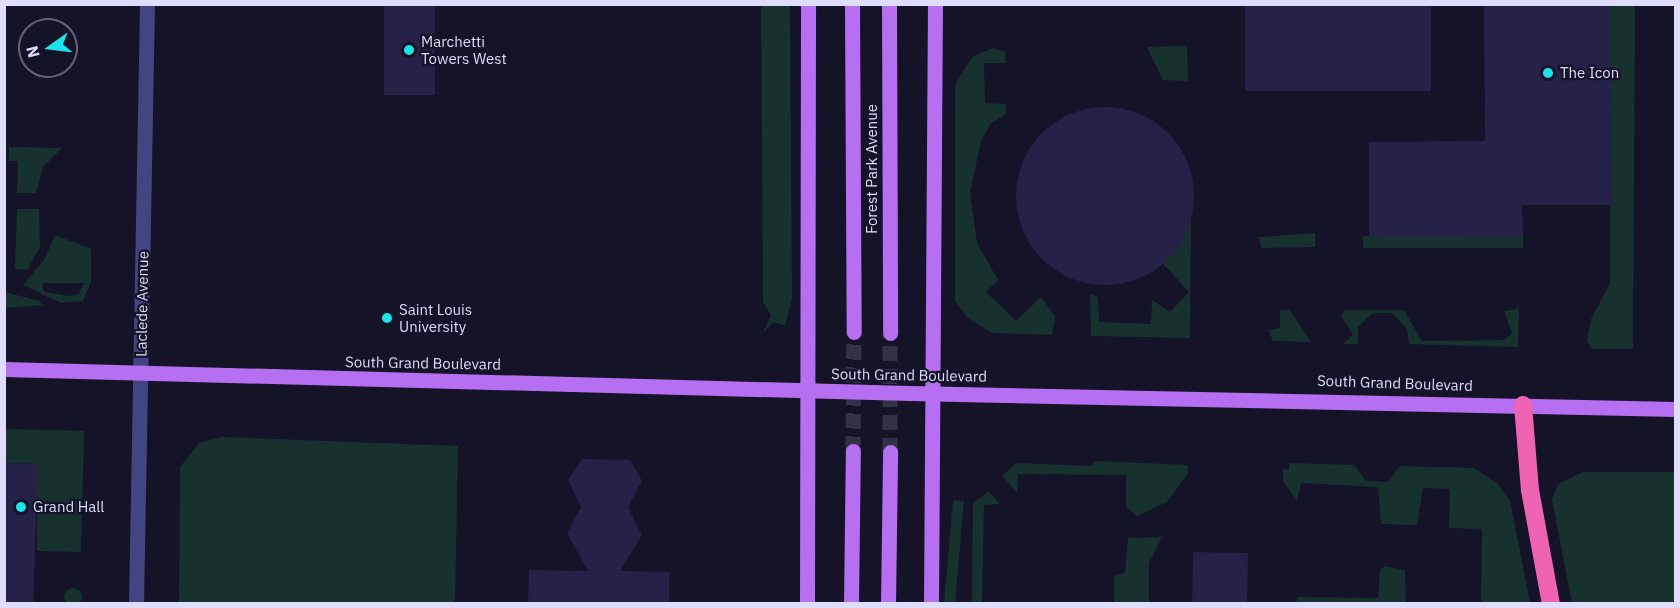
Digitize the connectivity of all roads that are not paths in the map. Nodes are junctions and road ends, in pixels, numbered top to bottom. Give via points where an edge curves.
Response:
1 (147, 4) edge
2 (808, 4) edge
3 (852, 4) edge
4 (889, 4) edge
5 (935, 4) edge
6 (854, 332) tunnel mouth
7 (890, 333) tunnel mouth
8 (4, 369) edge
9 (141, 375) junction
10 (808, 390) junction
11 (934, 394) junction
12 (1523, 405) junction
13 (1676, 409) edge
14 (853, 451) tunnel mouth
15 (890, 452) tunnel mouth
16 (1550, 600) edge
17 (136, 603) edge
18 (807, 603) edge
19 (851, 603) edge
20 (888, 603) edge
21 (931, 603) edge

1 - 9 street, Laclede Avenue
2 - 10 main road
3 - 6 main road, Forest Park Avenue
4 - 7 main road, Forest Park Avenue
5 - 11 main road
8 - 9 main road, South Grand Boulevard
9 - 10 main road, South Grand Boulevard
9 - 17 street, Laclede Avenue
10 - 11 main road, South Grand Boulevard, bridge
10 - 18 main road
11 - 12 main road, South Grand Boulevard
11 - 21 main road
12 - 13 main road, South Grand Boulevard
12 - 16 highway via 1530,490
14 - 19 main road
15 - 20 main road

